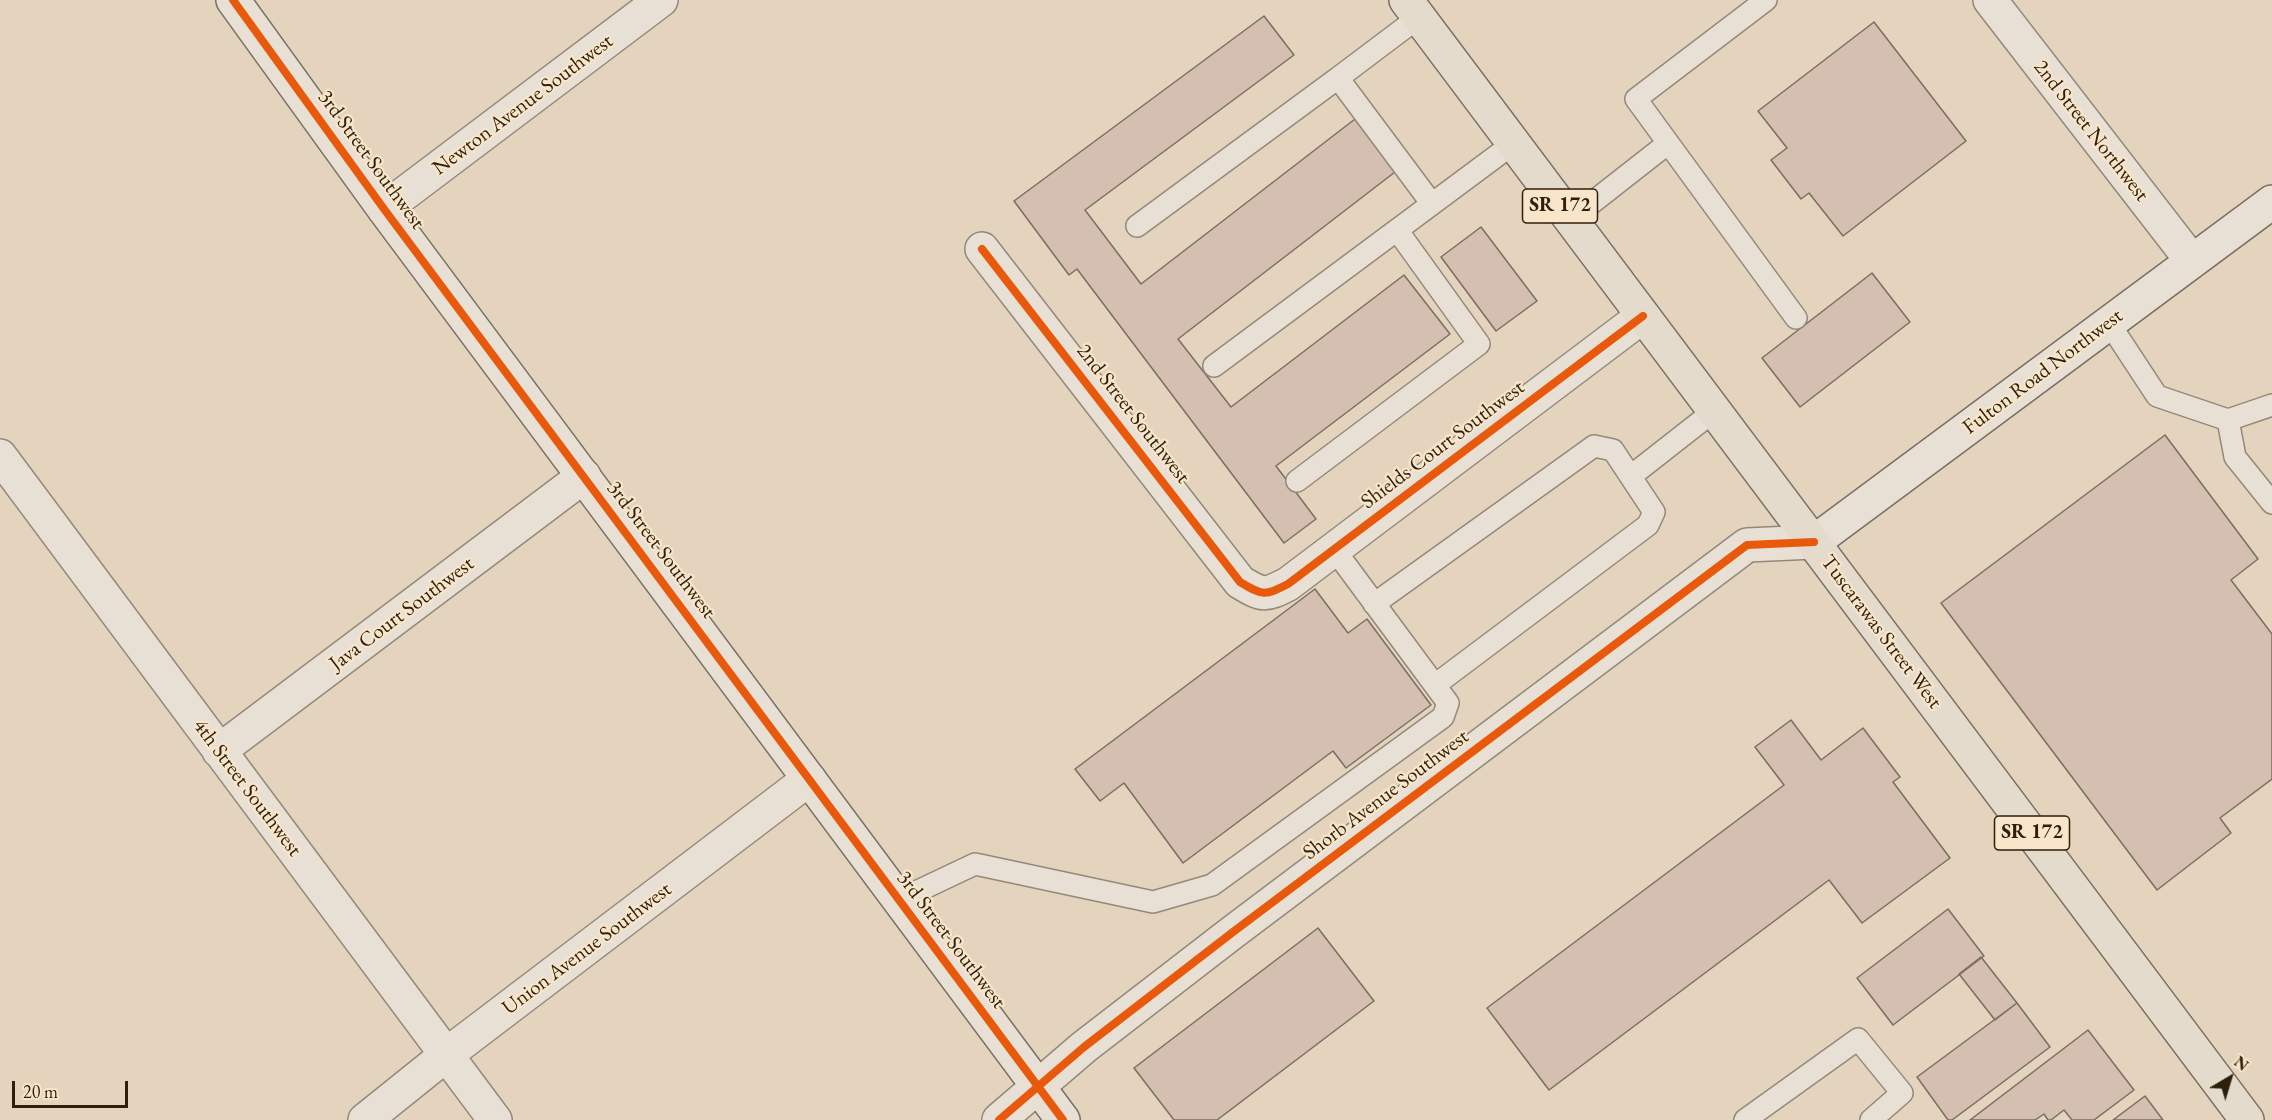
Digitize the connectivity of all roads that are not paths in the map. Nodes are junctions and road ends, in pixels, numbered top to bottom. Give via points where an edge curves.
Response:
1 (233, 0) edge
2 (661, 0) edge
3 (1766, 0) edge
4 (1990, 0) edge
5 (1412, 9) edge
6 (1338, 78) junction
7 (1514, 143) junction
8 (1667, 144) junction
9 (2272, 202) edge
10 (1432, 204) junction
11 (384, 209) junction
12 (1570, 220) junction
13 (1137, 226) dead end
14 (1397, 230) junction
15 (982, 249) dead end
16 (2192, 261) junction
17 (1643, 316) junction
18 (1796, 318) dead end
19 (2109, 323) junction
20 (1214, 366) dead end
21 (2272, 405) edge
22 (1714, 411) junction
23 (2228, 420) junction
24 (0, 456) edge
25 (584, 476) junction
26 (1631, 476) junction
27 (1297, 480) dead end
28 (2272, 503) edge
29 (1814, 542) junction
30 (1334, 549) junction
31 (1261, 594) joint
32 (1374, 604) junction
33 (1435, 686) junction
34 (219, 751) junction
35 (809, 779) junction
36 (899, 900) junction
37 (446, 1054) junction
38 (1039, 1087) junction
39 (365, 1120) edge
40 (495, 1120) edge
41 (999, 1120) edge
42 (1063, 1120) edge
43 (1745, 1120) edge
44 (1871, 1120) edge
45 (2247, 1120) edge

1 - 11 street, 3rd Street Southwest
2 - 11 street, Newton Avenue Southwest
3 - 8 lane via 1636,99
4 - 16 street, 2nd Street Northwest
5 - 6 lane
5 - 7 main road, Tuscarawas Street West / SR 172
6 - 10 lane
6 - 13 lane
7 - 10 lane
7 - 12 main road, Tuscarawas Street West / SR 172
8 - 12 lane
8 - 18 lane
9 - 16 street, Fulton Road Northwest
10 - 14 lane
11 - 25 street, 3rd Street Southwest
12 - 17 main road, Tuscarawas Street West / SR 172
14 - 20 lane
14 - 27 lane via 1479,344
15 - 31 street, 2nd Street Southwest via 1240,582
16 - 19 street, Fulton Road Northwest
17 - 22 main road, Tuscarawas Street West / SR 172
17 - 30 street, Shields Court Southwest
19 - 23 lane via 2157,396
19 - 29 street, Fulton Road Northwest
21 - 23 lane
22 - 26 lane
22 - 29 main road, Tuscarawas Street West / SR 172
23 - 28 lane via 2235,457
24 - 34 street, 4th Street Southwest
25 - 34 street, Java Court Southwest
25 - 35 street, 3rd Street Southwest
26 - 32 lane via 1613,450 1594,446
26 - 33 lane via 1654,512 1648,525
29 - 38 street, Shorb Avenue Southwest via 1748,545 1233,932 1084,1047
29 - 45 main road, Tuscarawas Street West / SR 172
30 - 31 street, Shields Court Southwest via 1288,584 1270,594
30 - 32 lane
32 - 33 lane
33 - 36 lane via 1448,703 1443,717 1212,885 1153,902 975,864
34 - 37 street, 4th Street Southwest
35 - 36 street, 3rd Street Southwest
35 - 37 street, Union Avenue Southwest
36 - 38 street, 3rd Street Southwest
37 - 39 street, Union Avenue Southwest
37 - 40 street, 4th Street Southwest
38 - 41 street, Shorb Avenue Southwest
38 - 42 street, 3rd Street Southwest
43 - 44 lane via 1858,1039 1902,1093

